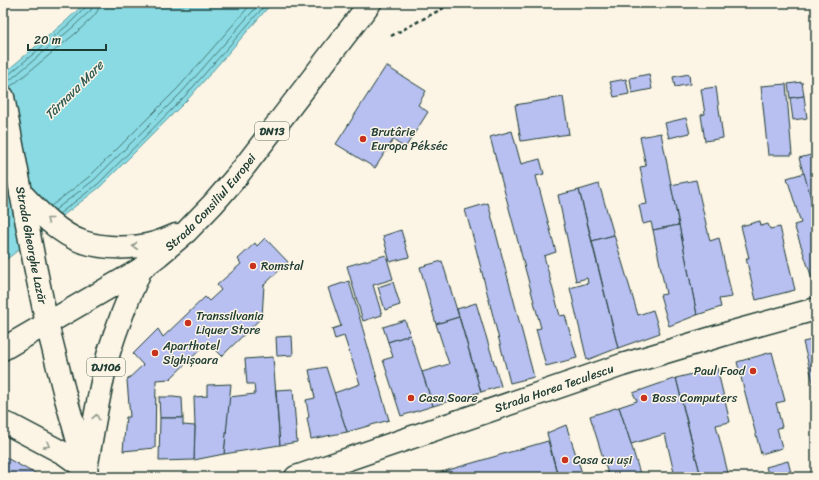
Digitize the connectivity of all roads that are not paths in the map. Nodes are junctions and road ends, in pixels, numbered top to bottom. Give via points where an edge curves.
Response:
1 (370, 3) edge
2 (3, 97) edge
3 (20, 193) junction
4 (186, 232) junction
5 (141, 269) junction
6 (816, 309) edge
7 (47, 324) junction
8 (3, 349) edge
9 (3, 423) edge
10 (88, 473) edge
11 (296, 477) edge

1 - 4 main road, Strada Consiliul Europei / DN13 via 238,175
2 - 3 main road, Strada Gheorghe Lazăr
4 -> 3 main road via 155,243 136,246 113,247 81,242 46,219
3 - 7 main road, Strada Gheorghe Lazăr
4 - 5 main road, Strada Consiliul Europei / DN13
5 - 7 main road, Strada Consiliul Europei / DN13
10 -> 5 main road, DJ106 via 109,352
6 - 11 main road, Strada Horea Teculescu via 622,365
7 - 8 main road, Strada Consiliul Europei / DN13
7 - 10 main road, Strada Gheorghe Lazăr
9 -> 10 main road via 65,454

